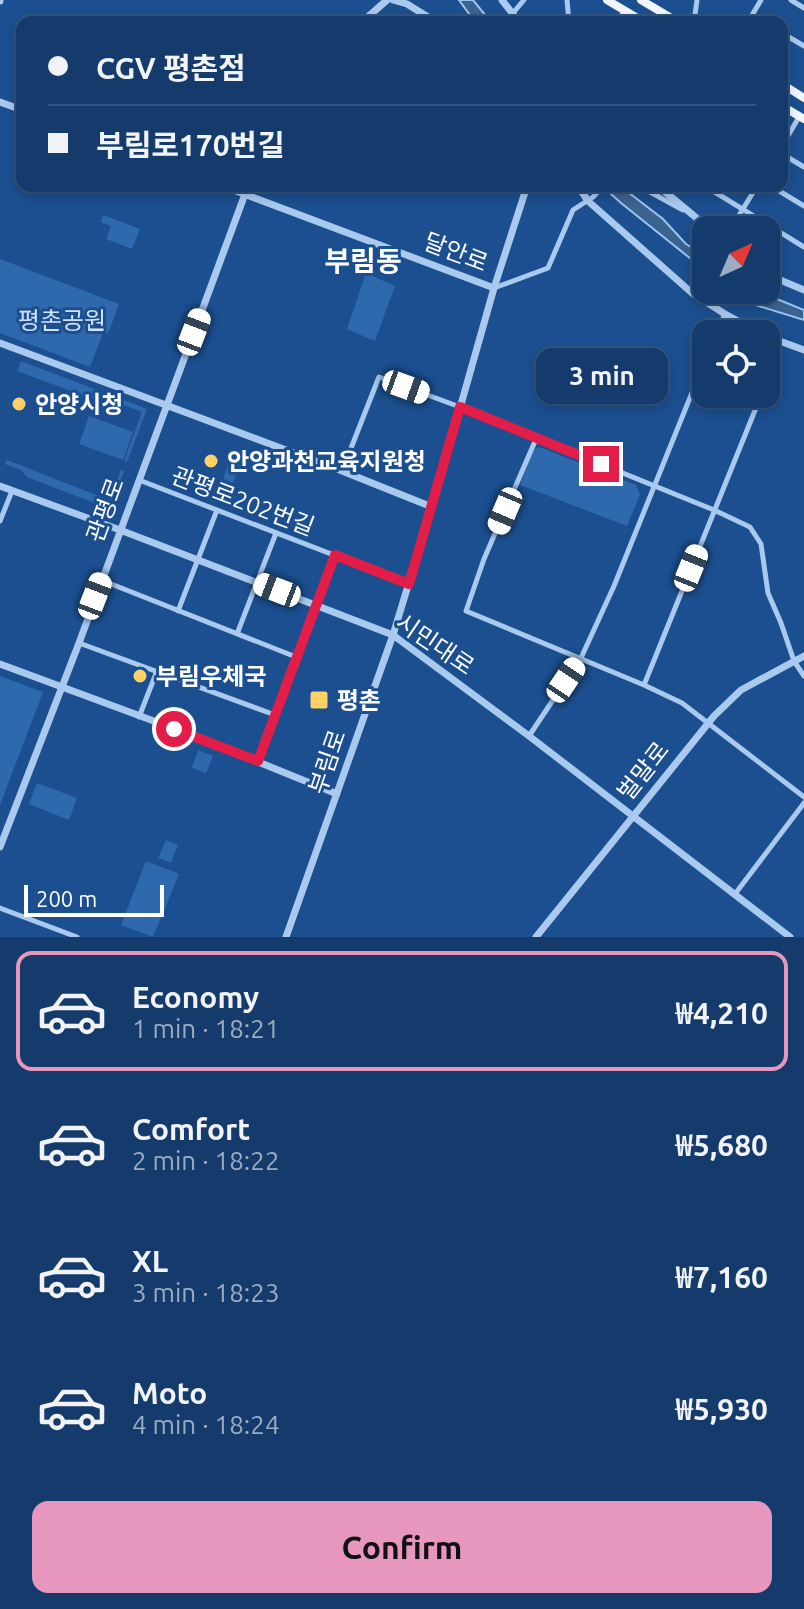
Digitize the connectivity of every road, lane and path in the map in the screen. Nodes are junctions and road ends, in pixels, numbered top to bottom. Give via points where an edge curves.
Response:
1 (390, 0) edge
2 (502, 0) edge
3 (524, 0) edge
4 (607, 0) edge
5 (641, 0) edge
6 (761, 0) edge
7 (791, 0) edge
8 (804, 8) edge
9 (624, 11) junction
10 (513, 13) junction
11 (752, 15) edge
12 (370, 16) edge
13 (426, 16) edge
14 (515, 16) edge
15 (621, 16) edge
16 (633, 16) edge
17 (668, 16) edge
18 (802, 117) edge
19 (788, 137) edge
20 (246, 192) edge
21 (252, 192) edge
22 (525, 192) edge
23 (584, 192) edge
24 (597, 192) edge
25 (650, 192) edge
26 (665, 192) edge
27 (715, 192) edge
28 (753, 192) edge
29 (781, 192) edge
30 (590, 199) junction
31 (804, 206) edge
32 (743, 209) junction
33 (692, 214) junction
34 (694, 216) edge
35 (739, 216) edge
36 (804, 247) edge
37 (780, 280) edge
38 (494, 288) junction
39 (804, 290) edge
40 (725, 314) junction
41 (722, 320) edge
42 (736, 320) edge
43 (780, 341) edge
44 (0, 343) edge
45 (804, 350) edge
46 (692, 399) edge
47 (166, 406) junction
48 (460, 407) junction
49 (756, 408) edge
50 (536, 438) junction
51 (342, 471) junction
52 (138, 480) junction
53 (655, 485) junction
54 (0, 486) edge
55 (12, 491) junction
56 (432, 507) junction
57 (217, 510) junction
58 (714, 510) junction
59 (0, 521) edge
60 (120, 530) junction
61 (276, 533) junction
62 (335, 555) junction
63 (198, 560) junction
64 (101, 580) junction
65 (257, 582) junction
66 (409, 584) junction
67 (317, 605) junction
68 (178, 611) junction
69 (237, 634) junction
70 (393, 635) junction
71 (79, 643) junction
72 (804, 656) edge
73 (296, 657) junction
74 (581, 658) junction
75 (794, 661) junction
76 (0, 664) edge
77 (157, 671) junction
78 (804, 676) edge
79 (644, 685) junction
80 (61, 687) junction
81 (275, 715) junction
82 (139, 717) junction
83 (708, 722) junction
84 (529, 736) junction
85 (258, 761) junction
86 (337, 794) junction
87 (804, 797) edge
88 (804, 803) edge
89 (633, 817) junction
90 (0, 847) edge
91 (735, 894) junction
92 (0, 908) edge
93 (77, 937) edge
94 (286, 937) edge
95 (536, 937) edge
96 (790, 937) edge

1 - 12 street
1 - 13 street
2 - 10 street
3 - 10 street
4 - 9 main road
5 - 17 main road
6 - 11 street
7 - 8 street
9 - 15 street
9 - 16 main road
10 - 14 street
18 - 19 street
20 - 47 street, 관평로
21 - 38 street, 달안로
22 - 38 street, 부림로
23 - 30 street
24 - 30 street
25 - 33 street
26 - 33 street
27 - 32 street
28 - 32 street
29 - 31 street
30 - 38 street via 573,210 548,268
30 - 40 street via 692,293
32 - 35 street
32 - 36 street
33 - 34 street
37 - 39 street
38 - 48 street, 부림로
40 - 41 street
40 - 42 street
43 - 45 street
44 - 47 street
46 - 53 street
47 - 51 street
47 - 52 street, 관평로
48 - 50 street
48 - 51 street via 379,377
48 - 56 street, 부림로
49 - 58 street
50 - 53 street
50 - 74 street via 466,611
51 - 56 street
52 - 57 street, 관평로202번길
52 - 60 street, 관평로
53 - 58 street
53 - 74 street
54 - 55 street, 시민대로
55 - 59 street
55 - 60 street, 시민대로
56 - 66 street, 부림로
57 - 61 street, 관평로202번길
57 - 63 street
58 - 75 street via 750,527 761,544 768,593
58 - 79 street
60 - 63 street, 시민대로
60 - 64 street, 관평로
61 - 62 street, 관평로202번길
61 - 65 street
62 - 66 street, 관평로202번길
62 - 67 street, 관평로202번길
63 - 65 street, 시민대로
63 - 68 street
64 - 68 street
64 - 71 street, 관평로
65 - 67 street, 시민대로
65 - 69 street
66 - 70 street, 부림로
67 - 70 street, 시민대로
67 - 73 street, 관평로202번길
68 - 69 street
69 - 73 street
70 - 84 street, 시민대로
70 - 86 street, 부림로
71 - 77 street
71 - 80 street, 관평로
72 - 75 street, 벌말로
73 - 81 street, 관평로202번길
74 - 79 street
74 - 84 street
75 - 78 street
75 - 83 street, 벌말로 via 741,690
76 - 80 street
77 - 81 street
77 - 82 street
79 - 83 street
80 - 82 street
80 - 90 street, 관평로
81 - 85 street, 관평로202번길
82 - 85 street
83 - 87 street
83 - 89 street, 벌말로
84 - 89 street, 시민대로
85 - 86 street
86 - 94 street, 부림로
88 - 91 street
89 - 91 street, 시민대로
89 - 95 street, 벌말로
91 - 96 street, 시민대로
92 - 93 street

